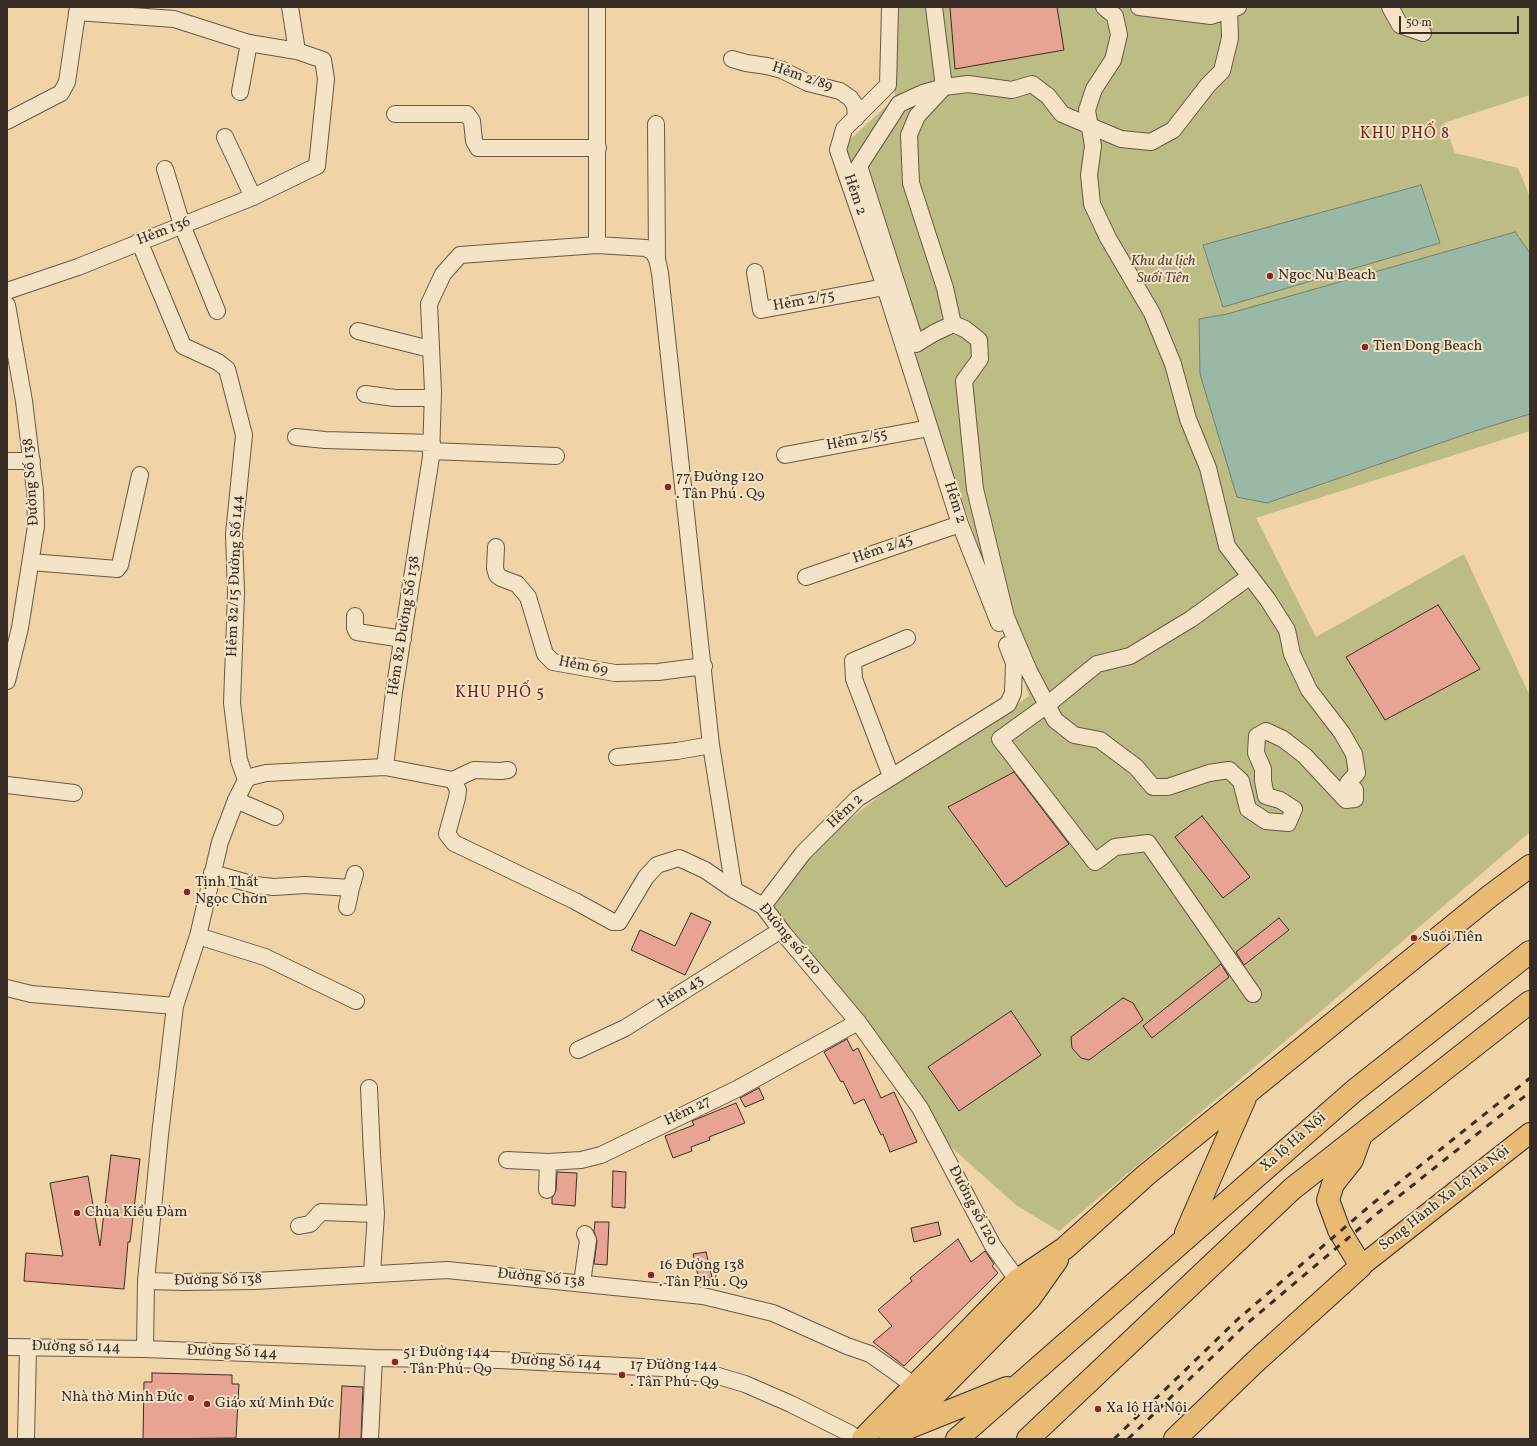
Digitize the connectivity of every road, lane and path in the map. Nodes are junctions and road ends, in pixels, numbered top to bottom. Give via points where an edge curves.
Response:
1 (290, 7) edge
2 (597, 7) edge
3 (890, 7) edge
4 (934, 7) edge
5 (1104, 7) edge
6 (1139, 7) edge
7 (1390, 7) edge
8 (1232, 8) edge
9 (78, 10) edge
10 (1423, 33) dead end
11 (249, 43) junction
12 (297, 51) junction
13 (732, 59) dead end
14 (944, 87) junction
15 (240, 92) dead end
16 (395, 114) dead end
17 (856, 118) junction
18 (7, 121) edge
19 (656, 124) dead end
20 (1090, 127) junction
21 (224, 138) dead end
22 (598, 148) junction
23 (165, 169) dead end
24 (253, 197) junction
25 (182, 225) junction
26 (139, 241) junction
27 (597, 245) junction
28 (657, 259) junction
29 (755, 272) dead end
30 (885, 287) junction
31 (7, 291) edge
32 (7, 305) edge
33 (217, 311) dead end
34 (953, 324) junction
35 (358, 330) dead end
36 (430, 348) junction
37 (365, 394) dead end
38 (433, 398) junction
39 (929, 428) junction
40 (296, 437) dead end
41 (431, 447) junction
42 (785, 455) dead end
43 (556, 456) dead end
44 (7, 461) edge
45 (32, 461) junction
46 (140, 475) dead end
47 (960, 524) junction
48 (496, 546) dead end
49 (31, 562) junction
50 (806, 577) dead end
51 (1249, 577) junction
52 (355, 616) dead end
53 (13, 633) edge
54 (907, 638) dead end
55 (403, 639) junction
56 (704, 666) junction
57 (7, 681) edge
58 (1047, 705) junction
59 (711, 745) junction
60 (617, 757) dead end
61 (385, 767) junction
62 (508, 770) dead end
63 (891, 776) junction
64 (246, 780) junction
65 (453, 780) junction
66 (7, 785) edge
67 (74, 793) dead end
68 (236, 800) junction
69 (275, 817) dead end
70 (1530, 866) edge
71 (212, 873) junction
72 (734, 890) junction
73 (763, 906) junction
74 (347, 907) dead end
75 (781, 930) junction
76 (198, 936) junction
77 (1530, 952) edge
78 (7, 988) edge
79 (1253, 994) dead end
80 (356, 1001) dead end
81 (1530, 1002) edge
82 (175, 1006) junction
83 (858, 1022) junction
84 (578, 1050) dead end
85 (369, 1088) dead end
86 (1246, 1095) junction
87 (1530, 1133) edge
88 (1361, 1135) junction
89 (507, 1160) dead end
90 (548, 1162) junction
91 (547, 1190) dead end
92 (376, 1214) junction
93 (299, 1226) dead end
94 (586, 1234) dead end
95 (1184, 1238) junction
96 (1066, 1248) junction
97 (1361, 1266) junction
98 (372, 1273) junction
99 (1018, 1280) junction
100 (146, 1281) junction
101 (582, 1283) junction
102 (1030, 1298) junction
103 (7, 1347) edge
104 (28, 1348) junction
105 (145, 1349) junction
106 (374, 1358) junction
107 (1023, 1382) junction
108 (924, 1392) junction
109 (1059, 1411) junction
110 (894, 1436) edge
111 (26, 1439) edge
112 (370, 1439) edge
113 (856, 1439) edge
114 (863, 1439) edge
115 (957, 1439) edge
116 (1028, 1439) edge
117 (1044, 1439) edge
118 (1175, 1439) edge

1 - 12 street
2 - 22 street
3 - 17 street, Hẻm 2 via 888,85
4 - 14 street
5 - 20 street via 1115,16 1119,35 1113,60 1094,89 1087,110
6 - 8 street via 1211,16
7 - 10 street via 1400,25
8 - 20 street via 1230,38 1222,71 1172,130 1151,142 1120,139
9 - 11 street via 174,19
9 - 18 street via 67,82 61,93
11 - 12 street
11 - 15 street
12 - 24 street, Hẻm 136 via 324,60 326,79 317,166
13 - 17 street, Hẻm 2/89 via 782,70 808,83 840,91 850,98
14 - 20 street via 968,84 1012,90 1032,84 1048,96 1062,114
14 - 34 street via 917,116 909,135 910,163 911,183 945,288
14 - 34 street via 899,104 859,166 916,344
16 - 22 street via 467,114 472,121 474,141 478,148
17 - 30 street, Hẻm 2 via 844,129 838,150
19 - 28 street
20 - 51 street via 1093,146 1089,175 1092,204 1108,238 1155,321 1173,364 1188,419 1208,468 1227,546
21 - 24 street
22 - 27 street
23 - 25 street
24 - 25 street, Hẻm 136
25 - 26 street, Hẻm 136
25 - 33 street
26 - 31 street, Hẻm 136 via 78,267
26 - 64 street, Hẻm 82/15 Đường Số 144 via 183,346 218,362 227,369 244,435 234,534 236,594 232,703 239,760
27 - 28 street, Hẻm 82 Đường Số 138 via 646,248 653,252
27 - 36 street, Hẻm 82 Đường Số 138 via 460,255 443,274 429,304
28 - 56 street
29 - 30 street, Hẻm 2/75 via 761,310
30 - 39 street, Hẻm 2
32 - 45 street, Đường Số 138
34 - 58 street via 979,340 980,359 964,381 975,489 1006,617 1029,672
35 - 36 street
36 - 38 street, Hẻm 82 Đường Số 138
37 - 38 street via 395,398
38 - 41 street, Hẻm 82 Đường Số 138
39 - 42 street, Hẻm 2/55
39 - 47 street, Hẻm 2
40 - 41 street
41 - 43 street
41 - 55 street, Hẻm 82 Đường Số 138
44 - 45 street
45 - 49 street, Đường Số 138 via 36,491 36,526
46 - 49 street via 117,569
47 - 50 street, Hẻm 2/45
47 - 63 street, Hẻm 2 via 1014,663 1013,693 1008,704
48 - 56 street, Hẻm 69 via 497,575 517,584 528,597 543,650 553,662 615,674
49 - 53 street, Đường Số 138
51 - 58 street via 1191,619 1130,656 1097,664
51 - 58 street via 1268,600 1287,630 1292,654 1309,690 1342,733 1354,754 1357,773 1348,783 1355,790 1355,799 1346,800 1305,756 1283,739 1266,731 1257,736 1256,753 1263,769 1266,796 1280,800 1294,809 1288,823 1266,821 1248,809 1241,781 1229,770 1209,773 1168,787 1153,787 1136,767 1100,740 1074,735 1055,720
52 - 55 street via 357,632
53 - 57 street, Đường Số 138
54 - 63 street via 853,661 854,679
55 - 61 street, Hẻm 82 Đường Số 138
56 - 59 street
58 - 79 street via 1000,739 1095,862 1115,847 1148,843
59 - 60 street
59 - 72 street
61 - 64 street via 266,773
61 - 65 street
62 - 65 street via 474,770
63 - 73 street, Hẻm 2 via 858,798 803,853
64 - 68 street
65 - 72 street, Đường số 120 via 458,790 447,834 454,843 613,922 619,922 646,877 657,865 679,858 704,870
66 - 67 street
68 - 69 street
68 - 71 street via 220,842
70 - 86 highway
71 - 74 street via 254,886 274,887 353,881
71 - 76 street
72 - 73 street, Đường số 120
73 - 75 street, Đường số 120
75 - 83 street, Đường số 120
75 - 84 street, Hẻm 43 via 625,1028
76 - 80 street via 266,957
76 - 82 street
77 - 95 highway, Xa lộ Hà Nội via 1354,1091
78 - 82 street via 31,994
81 - 88 highway
82 - 100 street
83 - 90 street, Hẻm 27 via 737,1089 629,1143 581,1160
83 - 99 street, Đường số 120 via 920,1108 993,1246
85 - 92 street
86 - 95 highway
86 - 96 highway via 1146,1175
87 - 97 main road, Song Hành Xa Lộ Hà Nội
88 - 97 highway via 1352,1160 1333,1184 1328,1200 1339,1230
88 - 109 highway via 1292,1189
89 - 90 street, Hẻm 27
90 - 91 street
92 - 93 street via 321,1212 310,1224
92 - 98 street
94 - 101 street via 588,1240
95 - 107 highway, Xa lộ Hà Nội
96 - 99 highway
96 - 102 highway
97 - 118 highway
98 - 100 street, Đường Số 138 via 358,1276 255,1281
98 - 101 street, Đường Số 138 via 447,1270
99 - 102 street, Đường số 120
99 - 108 highway
100 - 105 street
101 - 108 street, Đường Số 138 via 703,1296 773,1313 870,1354
102 - 108 highway
103 - 104 street, Đường số 144
104 - 105 street, Đường số 144
104 - 111 street
105 - 106 street, Đường Số 144
106 - 112 street
106 - 113 street, Đường Số 144 via 499,1360 663,1368 715,1375 745,1384 791,1404
107 - 110 highway
107 - 115 highway, Xa lộ Hà Nội
108 - 110 highway
108 - 114 highway
109 - 116 highway
109 - 117 highway

